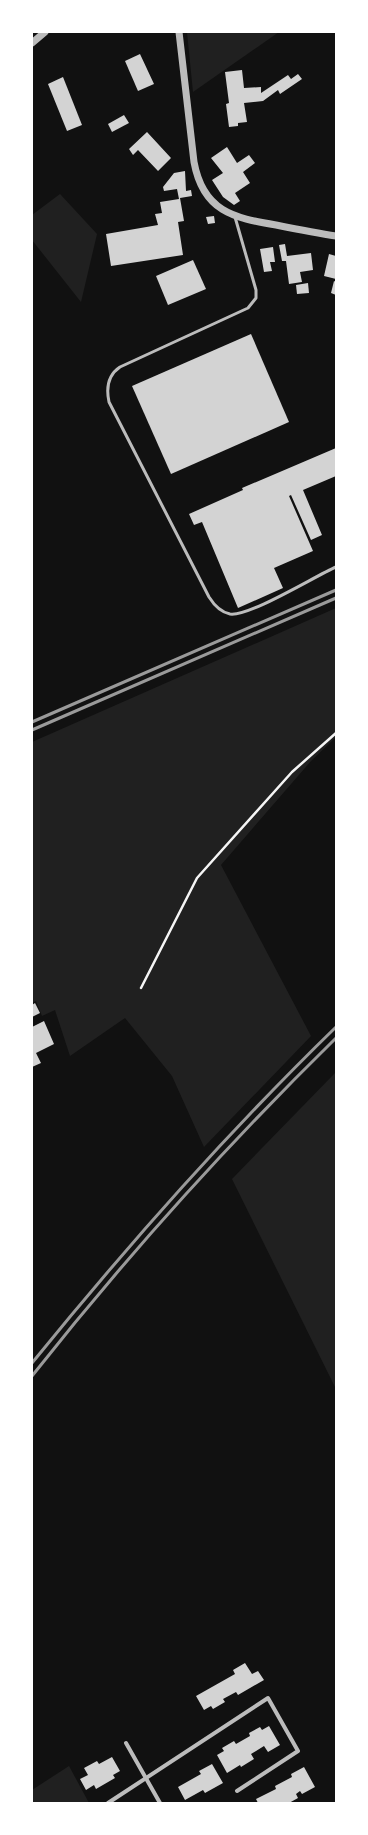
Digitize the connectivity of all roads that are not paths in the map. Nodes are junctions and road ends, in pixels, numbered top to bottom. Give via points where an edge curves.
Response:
1 (45, 32) edge
2 (178, 34) edge
3 (32, 42) edge
4 (235, 217) junction
5 (336, 236) edge
6 (336, 567) edge
7 (126, 1743) dead end
8 (146, 1778) junction
9 (237, 1791) dead end
10 (108, 1803) edge
11 (160, 1803) edge

1 - 3 street
2 - 4 street via 193,156 199,182 211,201
4 - 5 street
4 - 6 lane via 256,290 254,302 248,308 120,367 110,378 107,390 109,402 209,597 219,609 228,614 242,612
7 - 8 street
8 - 9 street via 268,1698 298,1751
8 - 10 street
8 - 11 street

